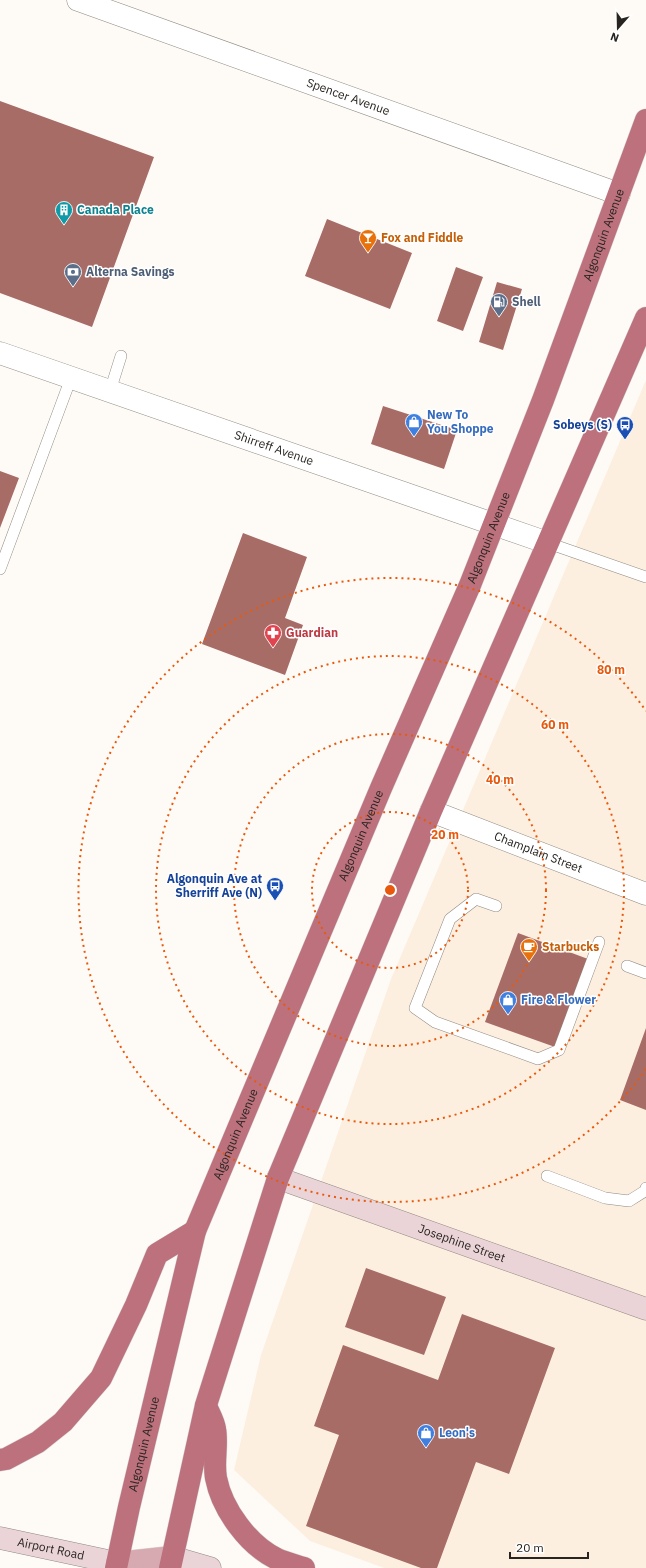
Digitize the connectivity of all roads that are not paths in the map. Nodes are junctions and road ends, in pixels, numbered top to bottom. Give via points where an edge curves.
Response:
1 (78, 0) edge
2 (646, 120) edge
3 (618, 194) junction
4 (646, 318) edge
5 (0, 353) edge
6 (121, 356) dead end
7 (71, 378) junction
8 (110, 391) junction
9 (494, 524) junction
10 (548, 543) junction
11 (0, 569) edge
12 (646, 578) edge
13 (431, 811) junction
14 (646, 894) edge
15 (496, 906) dead end
16 (599, 942) dead end
17 (627, 966) dead end
18 (646, 973) edge
19 (547, 1176) dead end
20 (278, 1178) junction
21 (646, 1188) edge
22 (195, 1231) junction
23 (646, 1309) edge
24 (206, 1404) junction
25 (0, 1460) edge
26 (0, 1538) edge
27 (171, 1563) edge
28 (119, 1566) edge
29 (210, 1568) edge
30 (304, 1568) edge

1 - 3 street, Spencer Avenue
2 - 3 highway, Algonquin Avenue
3 - 9 highway, Algonquin Avenue via 543,400
4 - 10 highway
5 - 7 street, Shirreff Avenue
6 - 8 lane
7 - 8 street, Shirreff Avenue
7 - 11 lane
8 - 9 street, Shirreff Avenue
9 - 10 street, Shirreff Avenue
9 - 22 highway, Algonquin Avenue via 470,585 380,788
10 - 12 lane
10 - 13 highway
13 - 14 street, Champlain Street
13 - 20 highway
15 - 16 lane via 476,899 450,919 415,1008 435,1022 538,1059 559,1050
17 - 18 lane
19 - 21 lane via 605,1198 629,1201 645,1192
20 - 23 street, Josephine Street
20 - 24 highway
22 - 25 highway via 157,1254 101,1378 63,1422 38,1442
22 - 28 highway, Algonquin Avenue via 130,1499
24 - 27 highway
24 - 30 highway via 215,1428 216,1477 222,1497 238,1526 277,1559
26 - 28 street, Airport Road
27 - 28 main road, Airport Road
27 - 29 street

